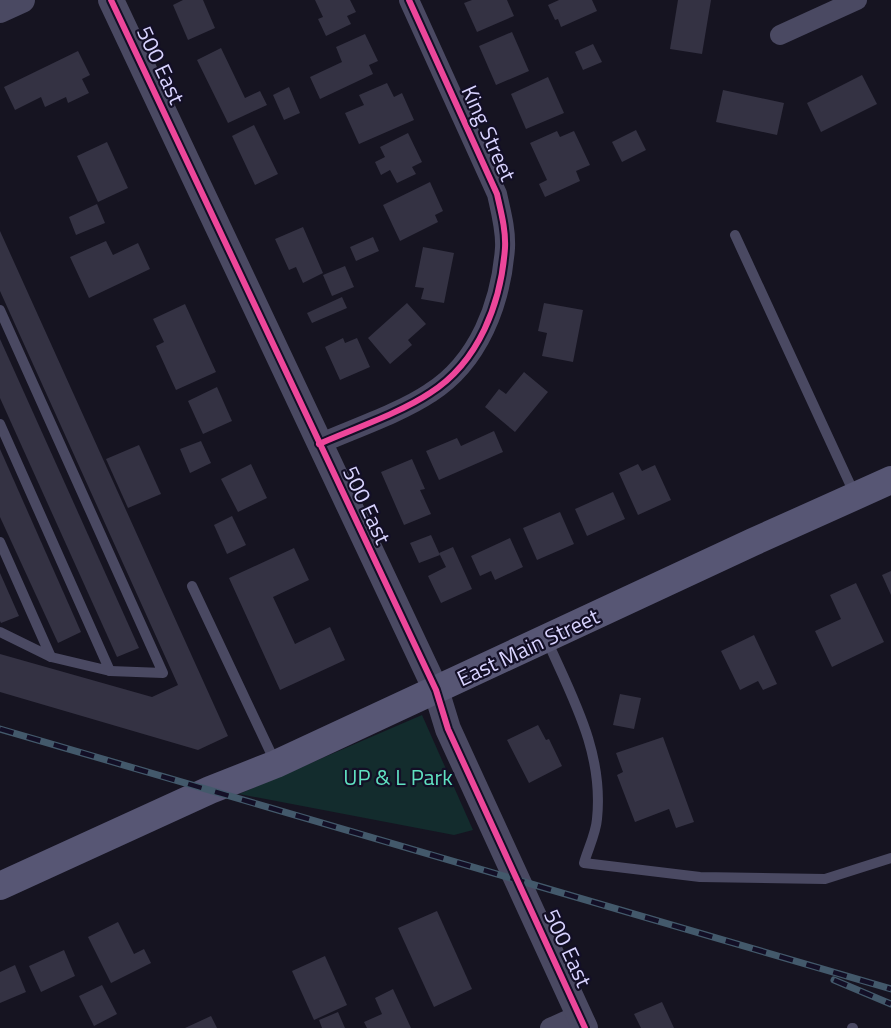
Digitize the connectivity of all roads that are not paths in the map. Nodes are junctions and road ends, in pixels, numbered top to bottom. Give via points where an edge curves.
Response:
1 (22, 0) edge
2 (111, 0) edge
3 (409, 0) edge
4 (857, 0) edge
5 (0, 10) edge
6 (780, 35) dead end
7 (735, 235) dead end
8 (0, 310) edge
9 (0, 424) edge
10 (319, 444) junction
11 (891, 480) edge
12 (855, 495) junction
13 (0, 542) edge
14 (192, 586) dead end
15 (0, 632) edge
16 (546, 638) junction
17 (51, 657) junction
18 (110, 671) junction
19 (436, 690) junction
20 (276, 764) junction
21 (891, 858) edge
22 (0, 886) edge
23 (582, 1021) edge
24 (550, 1028) edge

1 - 5 street
2 - 10 street, 500 East
3 - 10 street, King Street via 497,194 505,247 500,281 483,335 454,373 431,393
4 - 6 street
7 - 12 lane
8 - 18 lane via 163,673
9 - 18 lane
10 - 19 street, 500 East
11 - 12 main road, East Main Street
12 - 16 main road, East Main Street
13 - 17 lane
14 - 20 lane
15 - 17 lane
16 - 19 main road, East Main Street
16 - 21 lane via 588,735 596,768 597,820 584,863 700,877 825,879
17 - 18 lane
19 - 20 main road, East Main Street
19 - 23 street, 500 East via 448,729
20 - 22 main road, East Main Street
23 - 24 street

